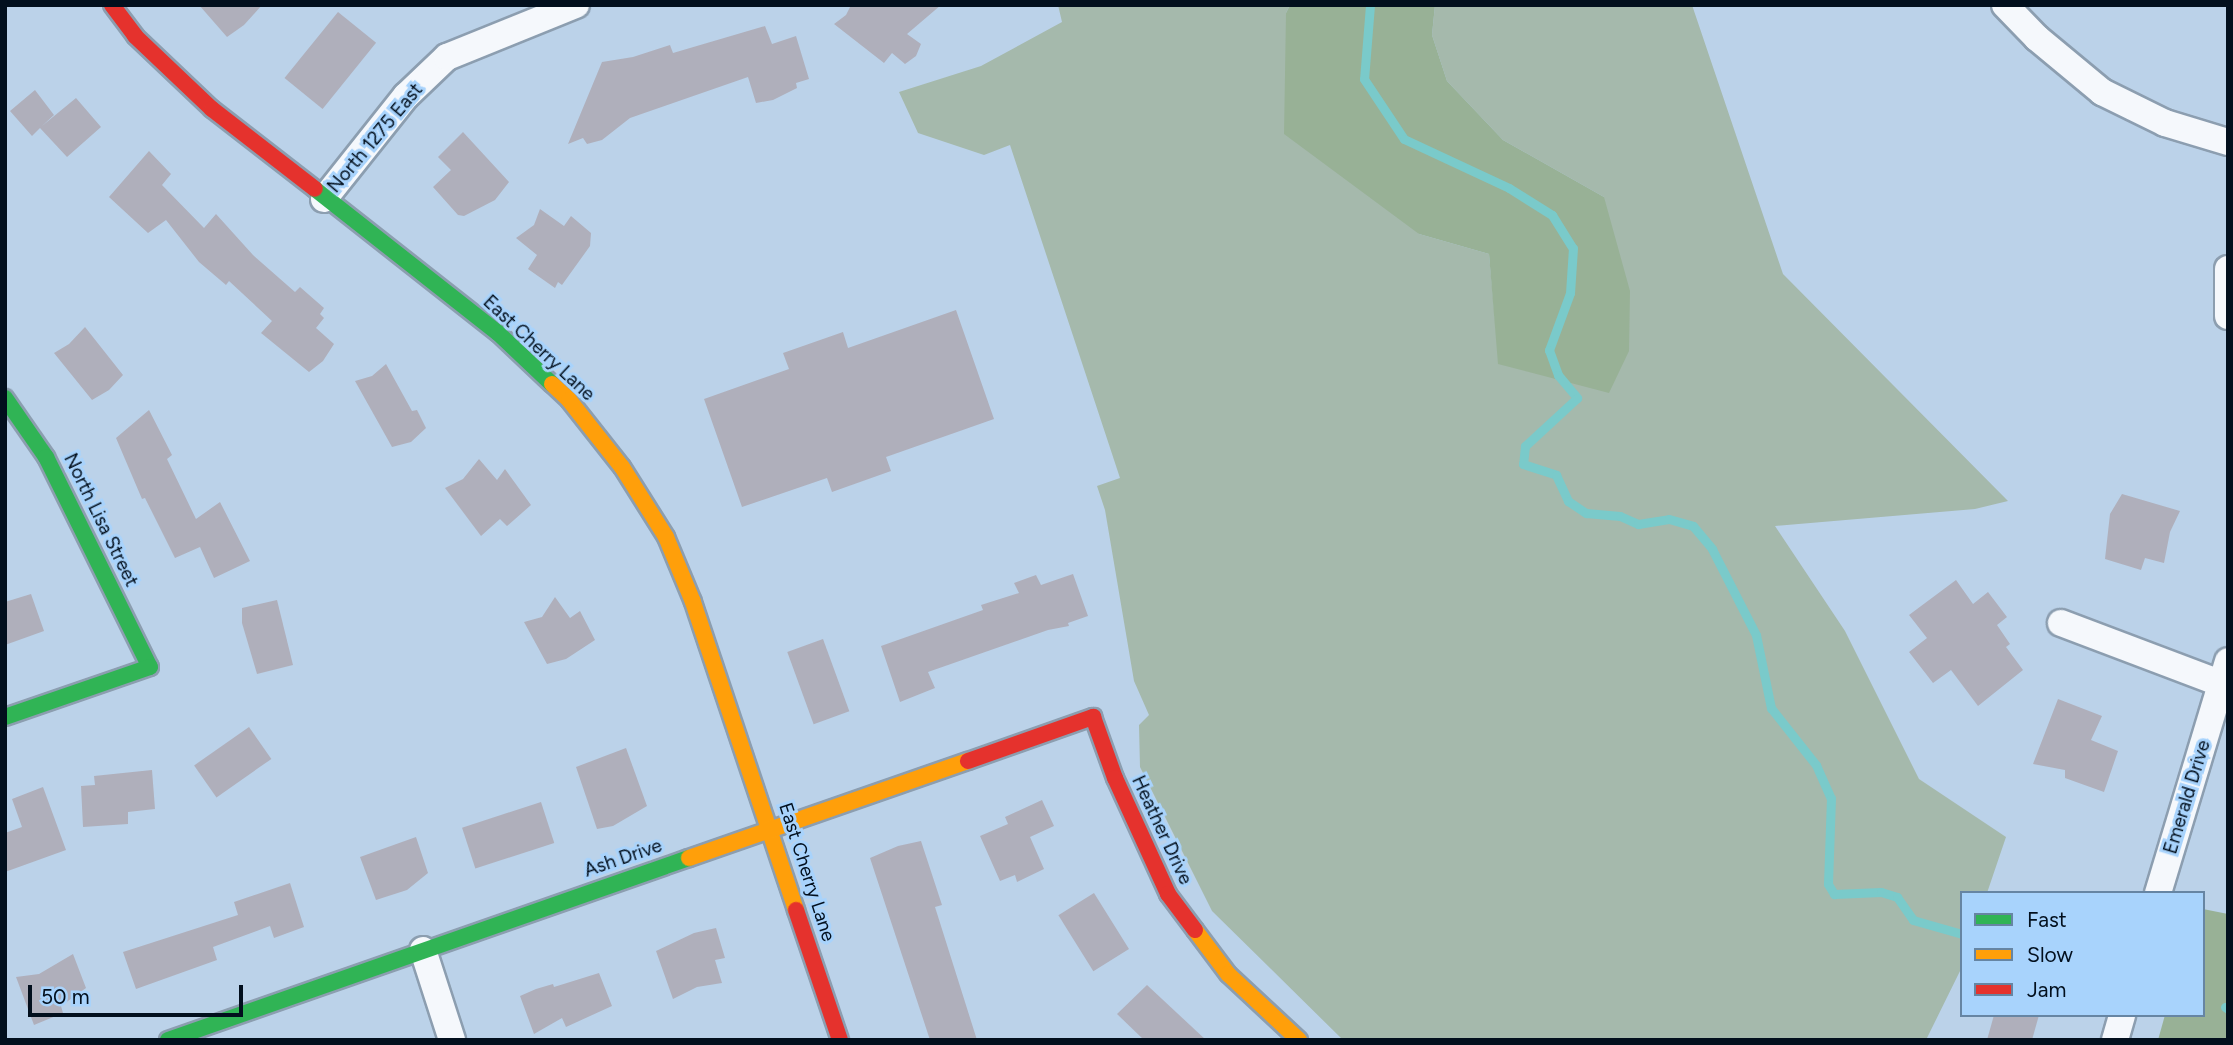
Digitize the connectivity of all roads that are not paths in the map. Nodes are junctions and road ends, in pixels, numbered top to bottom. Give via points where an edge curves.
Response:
1 (112, 5) edge
2 (576, 5) edge
3 (2004, 5) edge
4 (2228, 142) edge
5 (324, 200) junction
6 (2228, 269) edge
7 (2228, 316) edge
8 (5, 398) edge
9 (2061, 623) dead end
10 (2225, 677) edge
11 (5, 717) edge
12 (1093, 717) joint
13 (770, 828) junction
14 (2159, 891) edge
15 (424, 950) junction
16 (2121, 1017) edge
17 (168, 1040) edge
18 (452, 1040) edge
19 (840, 1040) edge
20 (1299, 1040) edge
21 (2115, 1040) edge

1 - 5 street, East Cherry Lane via 135,36 212,109
2 - 5 street, North 1275 East via 447,57 406,96
3 - 4 street via 2102,92 2165,122
5 - 13 street, East Cherry Lane via 498,333 569,400 622,467 666,537 694,602
6 - 7 street
8 - 11 street, North Lisa Street via 46,457 150,667
9 - 10 street
10 - 14 street, Emerald Drive
12 - 13 street, Ash Drive
12 - 20 street, Heather Drive via 1115,778 1168,894 1228,974
13 - 15 street, Ash Drive
13 - 19 street, East Cherry Lane
15 - 17 street, Ash Drive
15 - 18 street
16 - 21 street

